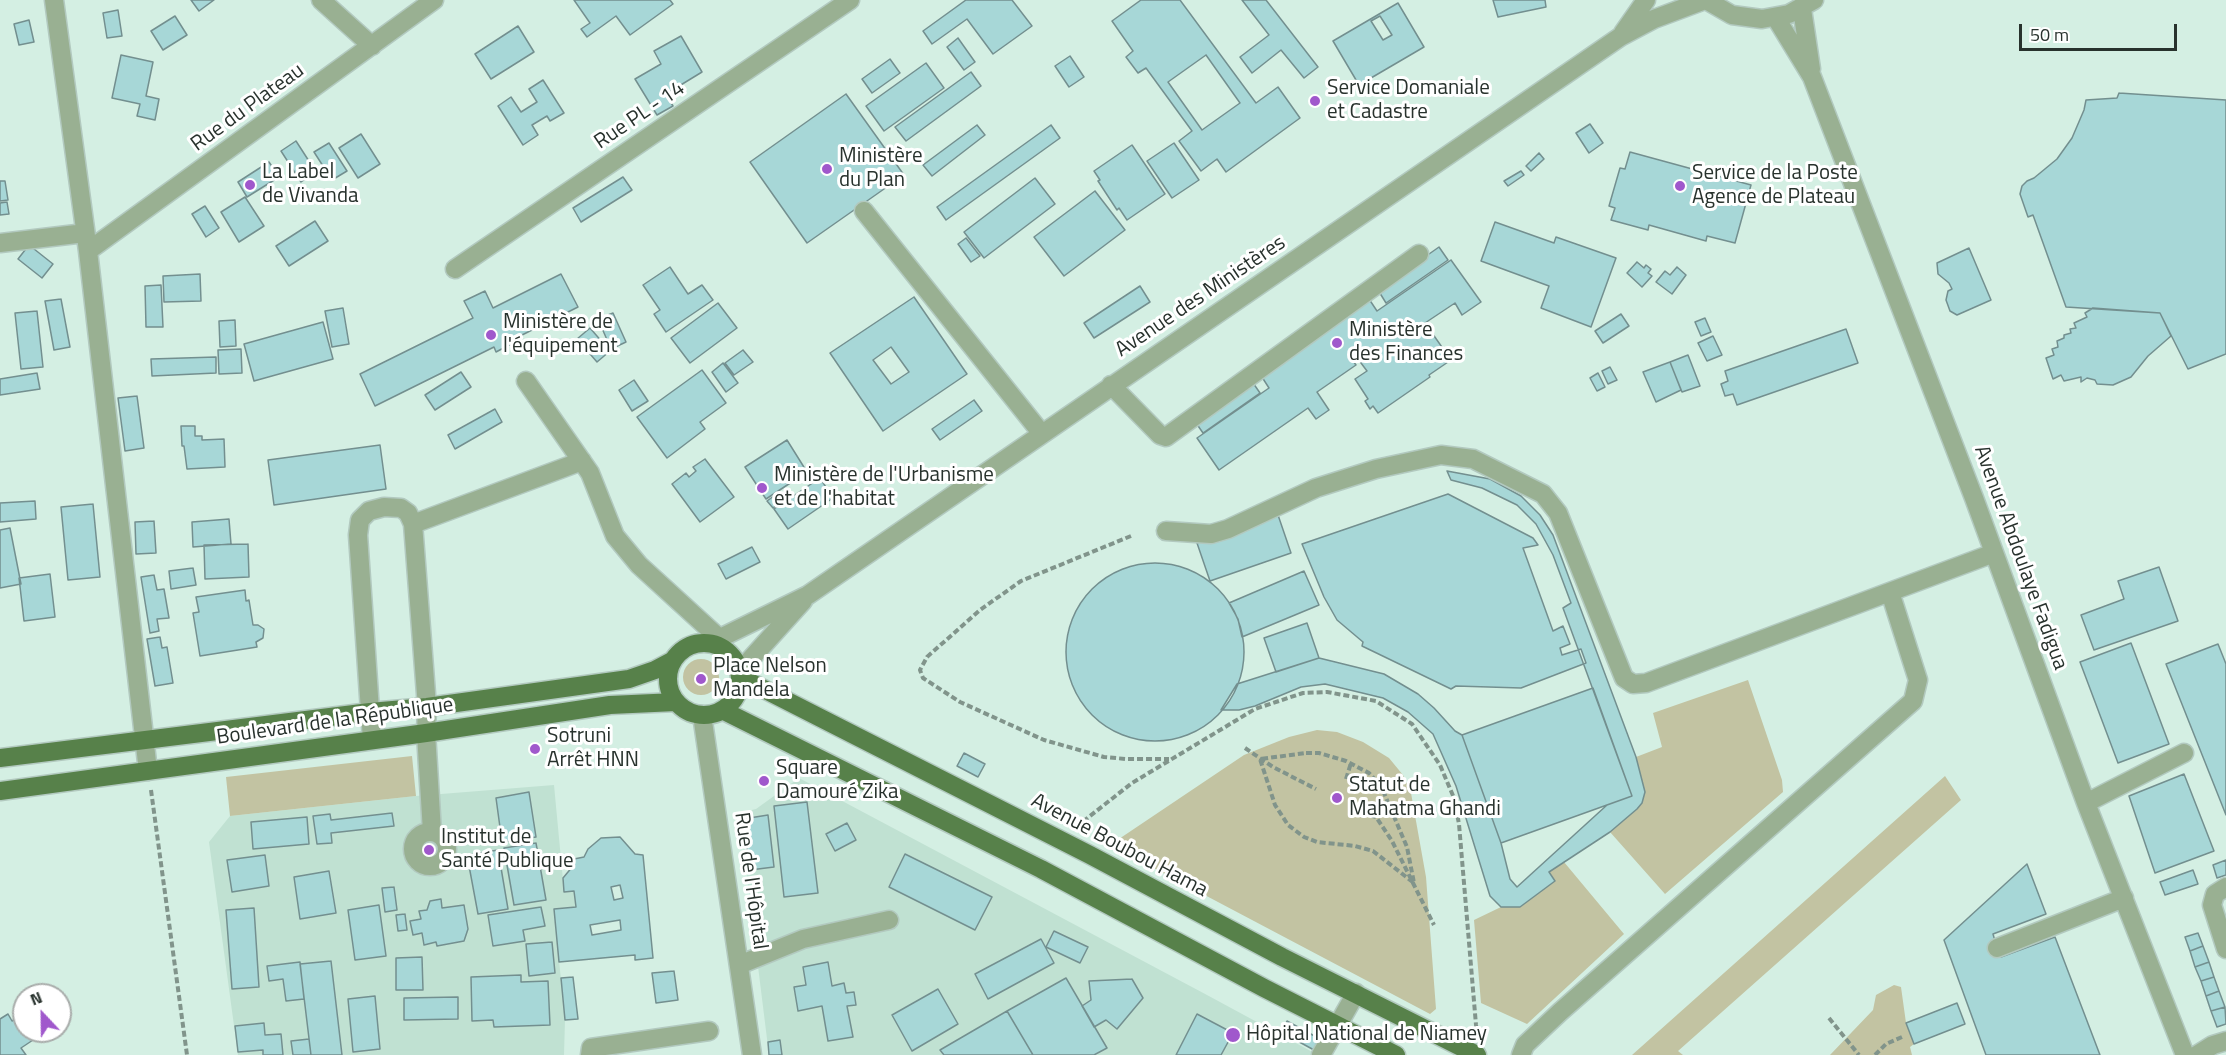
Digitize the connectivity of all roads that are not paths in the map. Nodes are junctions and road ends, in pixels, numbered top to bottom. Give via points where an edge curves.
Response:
1 (54, 0) edge
2 (321, 0) edge
3 (434, 0) edge
4 (850, 0) edge
5 (1646, 0) edge
6 (1705, 0) edge
7 (1808, 4) edge
8 (1776, 18) junction
9 (1620, 37) junction
10 (372, 46) junction
11 (1812, 77) junction
12 (864, 211) dead end
13 (85, 233) junction
14 (0, 243) edge
15 (88, 251) junction
16 (1419, 254) dead end
17 (455, 269) dead end
18 (526, 381) dead end
19 (1111, 385) junction
20 (1042, 434) junction
21 (582, 461) junction
22 (413, 524) junction
23 (1166, 531) dead end
24 (1994, 553) junction
25 (1890, 592) junction
26 (808, 595) junction
27 (714, 640) junction
28 (672, 661) junction
29 (739, 674) junction
30 (676, 702) junction
31 (427, 707) junction
32 (722, 710) junction
33 (370, 712) junction
34 (702, 715) junction
35 (426, 733) junction
36 (372, 740) junction
37 (146, 741) junction
38 (2184, 753) dead end
39 (0, 758) edge
40 (148, 771) junction
41 (0, 791) edge
42 (2086, 803) junction
43 (432, 832) dead end
44 (2226, 887) edge
45 (2124, 898) junction
46 (889, 920) dead end
47 (1997, 948) dead end
48 (2226, 949) edge
49 (739, 965) junction
50 (1356, 993) junction
51 (1339, 1025) junction
52 (709, 1031) dead end
53 (2226, 1041) edge
54 (1478, 1048) edge
55 (590, 1055) edge
56 (752, 1055) edge
57 (1322, 1055) edge
58 (1396, 1055) edge
59 (1521, 1055) edge
60 (2185, 1055) edge
61 (2197, 1055) edge

1 - 13 street
2 - 10 street
3 - 10 street, Rue du Plateau
4 - 17 street, Rue PL - 14
5 - 9 street, Avenue des Ministères
6 - 8 street via 1732,15
6 - 9 street, Avenue des Ministères
7 - 8 street
7 - 11 street, Avenue Abdoulaye Fadigua
8 - 11 street, Avenue Abdoulaye Fadigua
9 - 19 street, Avenue des Ministères
10 - 15 street, Rue du Plateau
11 - 24 street, Avenue Abdoulaye Fadigua
12 - 20 street
13 - 14 street
13 - 15 street
15 - 37 street
16 - 19 street via 1167,436 1160,435
18 - 21 street
19 - 20 street, Avenue des Ministères
20 - 26 street, Avenue des Ministères
21 - 22 street
21 - 27 street via 615,537
22 - 31 street
22 - 33 street via 402,508 369,511 360,520
23 - 25 street via 1211,534 1316,488 1376,469 1441,455 1473,459 1543,494 1558,513 1624,678 1633,684
24 - 25 street
24 - 42 street, Avenue Abdoulaye Fadigua
25 - 59 street via 1918,680 1913,701 1560,1012 1525,1045
26 - 27 street, Avenue des Ministères
26 - 29 street, Avenue des Ministères
27 - 28 main road via 688,646
27 - 29 main road via 729,653
28 - 30 main road via 668,678
28 - 31 main road, Boulevard de la République via 629,679
29 - 32 main road via 735,696
29 - 50 main road, Avenue Boubou Hama
30 - 34 main road
30 - 35 main road, Boulevard de la République via 610,705
31 - 33 main road, Boulevard de la République
31 - 35 street
32 - 34 main road
32 - 51 main road via 1041,869
33 - 36 street
33 - 37 main road, Boulevard de la République
34 - 49 street, Rue de l'Hôpital
35 - 36 main road, Boulevard de la République
35 - 43 street
36 - 40 main road, Boulevard de la République
37 - 39 main road, Boulevard de la République
37 - 40 street
38 - 42 street
40 - 41 main road, Boulevard de la République
42 - 45 street, Avenue Abdoulaye Fadigua
44 - 48 street via 2215,894 2211,905
45 - 47 street
45 - 60 street, Avenue Abdoulaye Fadigua
46 - 49 street via 803,939
49 - 56 street, Rue de l'Hôpital
50 - 51 street
50 - 54 main road, Avenue Boubou Hama via 1447,1041
51 - 57 street
51 - 58 main road
52 - 55 street via 591,1048
53 - 61 street

